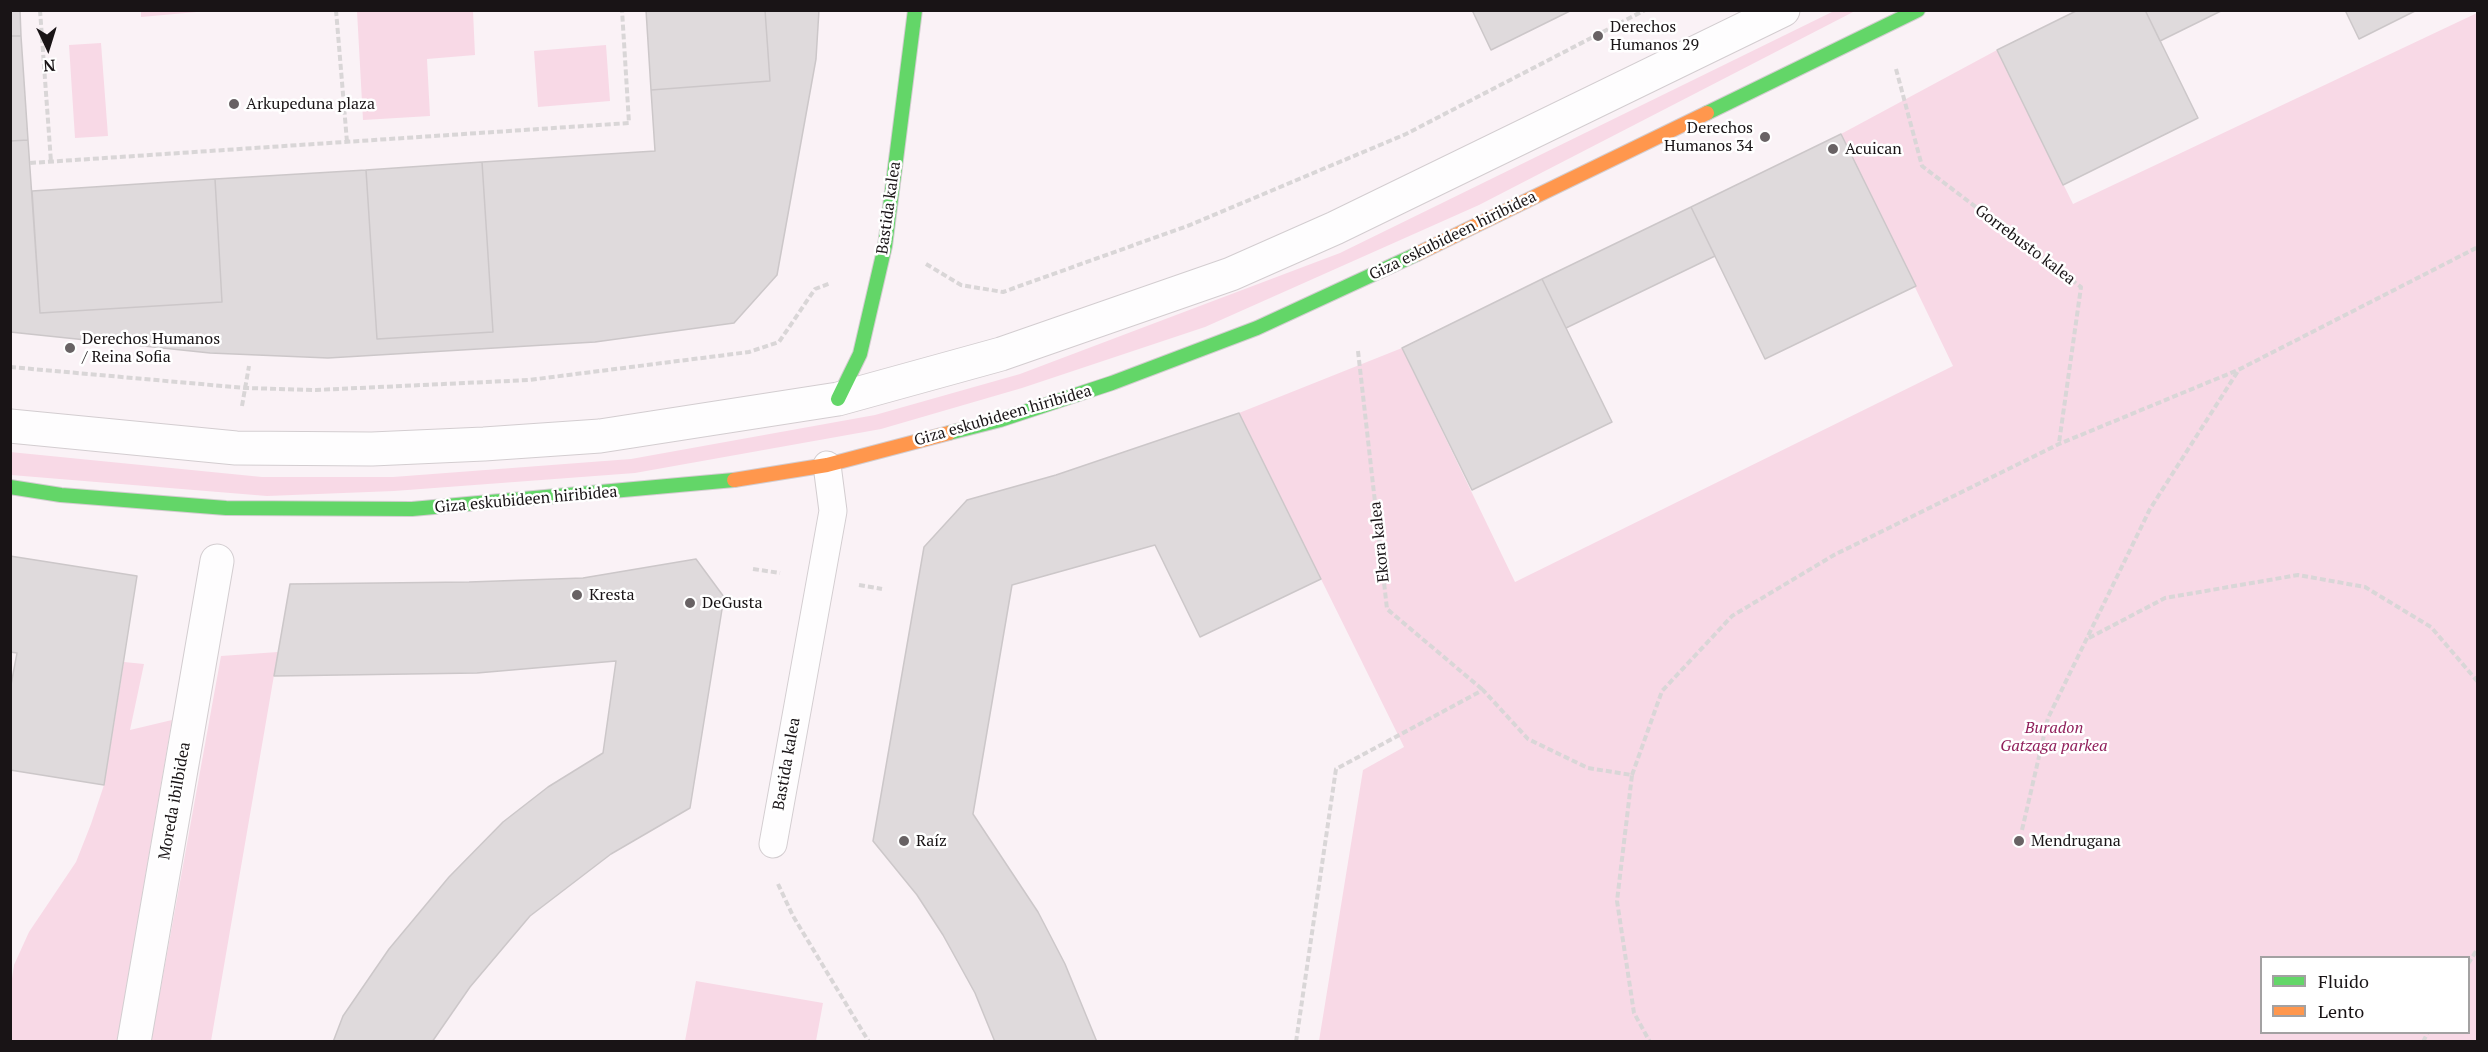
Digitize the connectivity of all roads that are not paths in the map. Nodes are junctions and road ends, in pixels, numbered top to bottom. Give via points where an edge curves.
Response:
1 (915, 10) edge
2 (1783, 10) edge
3 (1918, 10) edge
4 (838, 399) junction
5 (10, 426) edge
6 (827, 465) junction
7 (10, 487) edge
8 (217, 561) dead end
9 (773, 844) road end
10 (134, 1041) edge

1 - 4 street, Bastida kalea via 885,246 860,354
2 - 4 street via 1335,228 1231,274 1001,354
3 - 6 street, Giza eskubideen hiribidea via 1257,328 1000,420
4 - 5 street via 600,435 372,449 236,448
6 - 7 street, Giza eskubideen hiribidea via 712,483 412,509 226,508
6 - 9 lane, Bastida kalea via 833,511
8 - 10 street, Moreda ibilbidea

